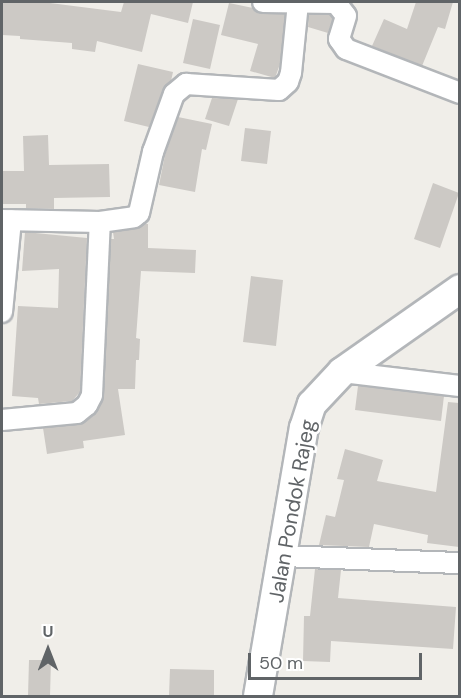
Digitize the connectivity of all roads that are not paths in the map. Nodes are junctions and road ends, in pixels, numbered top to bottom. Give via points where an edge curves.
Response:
1 (280, 3) edge
2 (459, 93) edge
3 (6, 220) edge
4 (100, 222) junction
5 (459, 289) edge
6 (2, 312) edge
7 (342, 372) junction
8 (459, 386) edge
9 (2, 420) edge
10 (283, 556) junction
11 (459, 563) edge
12 (258, 696) edge

1 - 2 street via 336,3 346,16 339,39 346,49
1 - 4 street via 288,82 279,90 186,84 178,89 153,152 139,213
3 - 4 street
3 - 6 street
4 - 9 street via 92,395 76,413
5 - 7 main road, Jalan Pondok Rajeg
7 - 8 street
7 - 10 main road, Jalan Pondok Rajeg via 312,404 304,428
10 - 11 street
10 - 12 main road, Jalan Pondok Rajeg

